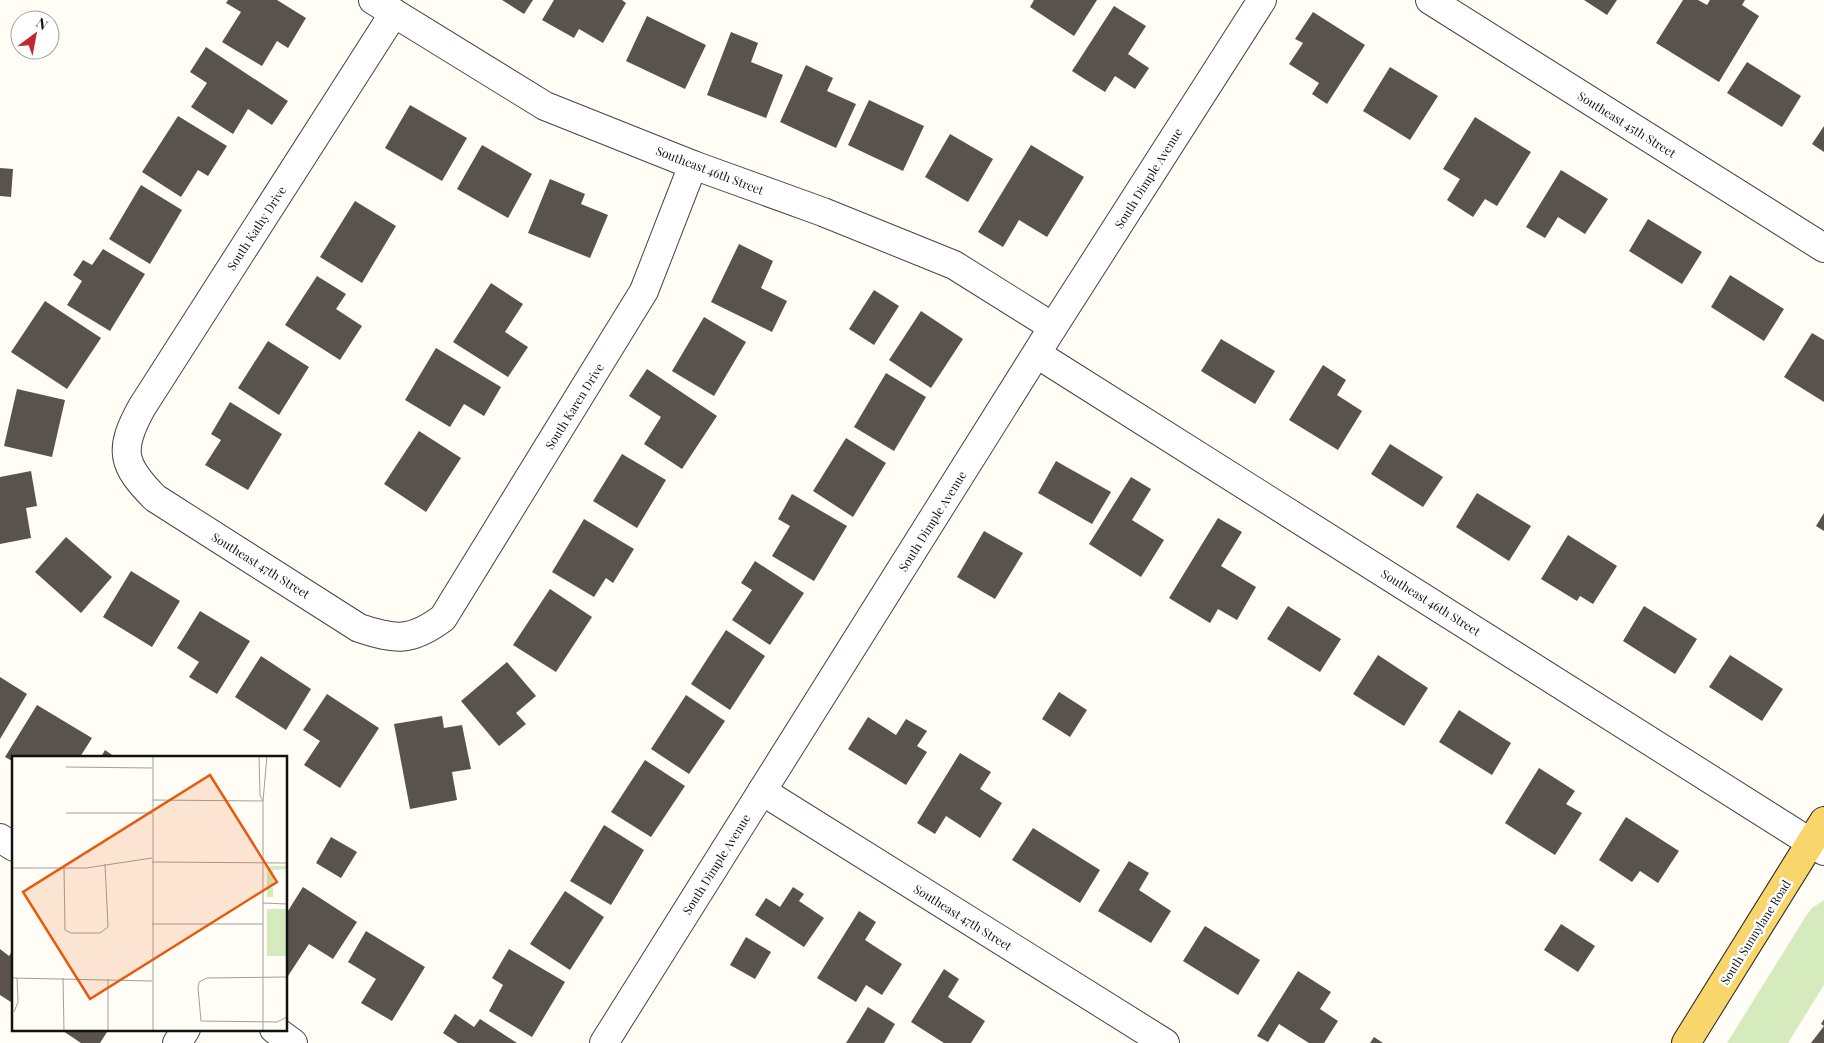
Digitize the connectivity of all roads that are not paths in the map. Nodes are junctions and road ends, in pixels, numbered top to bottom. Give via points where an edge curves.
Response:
1 (1430, 0) edge
2 (1249, 4) edge
3 (383, 7) edge
4 (693, 164) junction
5 (1824, 248) edge
6 (1054, 327) junction
7 (1037, 354) junction
8 (127, 447) joint
9 (427, 630) joint
10 (762, 791) junction
11 (0, 838) edge
12 (1820, 838) edge
13 (12, 846) edge
14 (185, 1030) edge
15 (275, 1030) edge
16 (178, 1043) edge
17 (293, 1043) edge
18 (604, 1043) edge
19 (1165, 1043) edge
20 (1686, 1043) edge

1 - 5 street, Southeast 45th Street
2 - 6 street, South Dimple Avenue
3 - 4 street, Southeast 46th Street via 545,106
3 - 8 street, South Kathy Drive via 131,426
4 - 6 street, Southeast 46th Street via 954,265
4 - 9 street, South Karen Drive via 644,291 443,618
6 - 7 street, South Dimple Avenue
7 - 10 street, South Dimple Avenue
7 - 12 street, Southeast 46th Street
8 - 9 street, Southeast 47th Street via 129,466 139,482 156,498 359,628 384,636 408,637
10 - 18 street, South Dimple Avenue
10 - 19 street, Southeast 47th Street
11 - 13 street
12 - 20 main road, South Sunnylane Road
14 - 16 street
15 - 17 street

